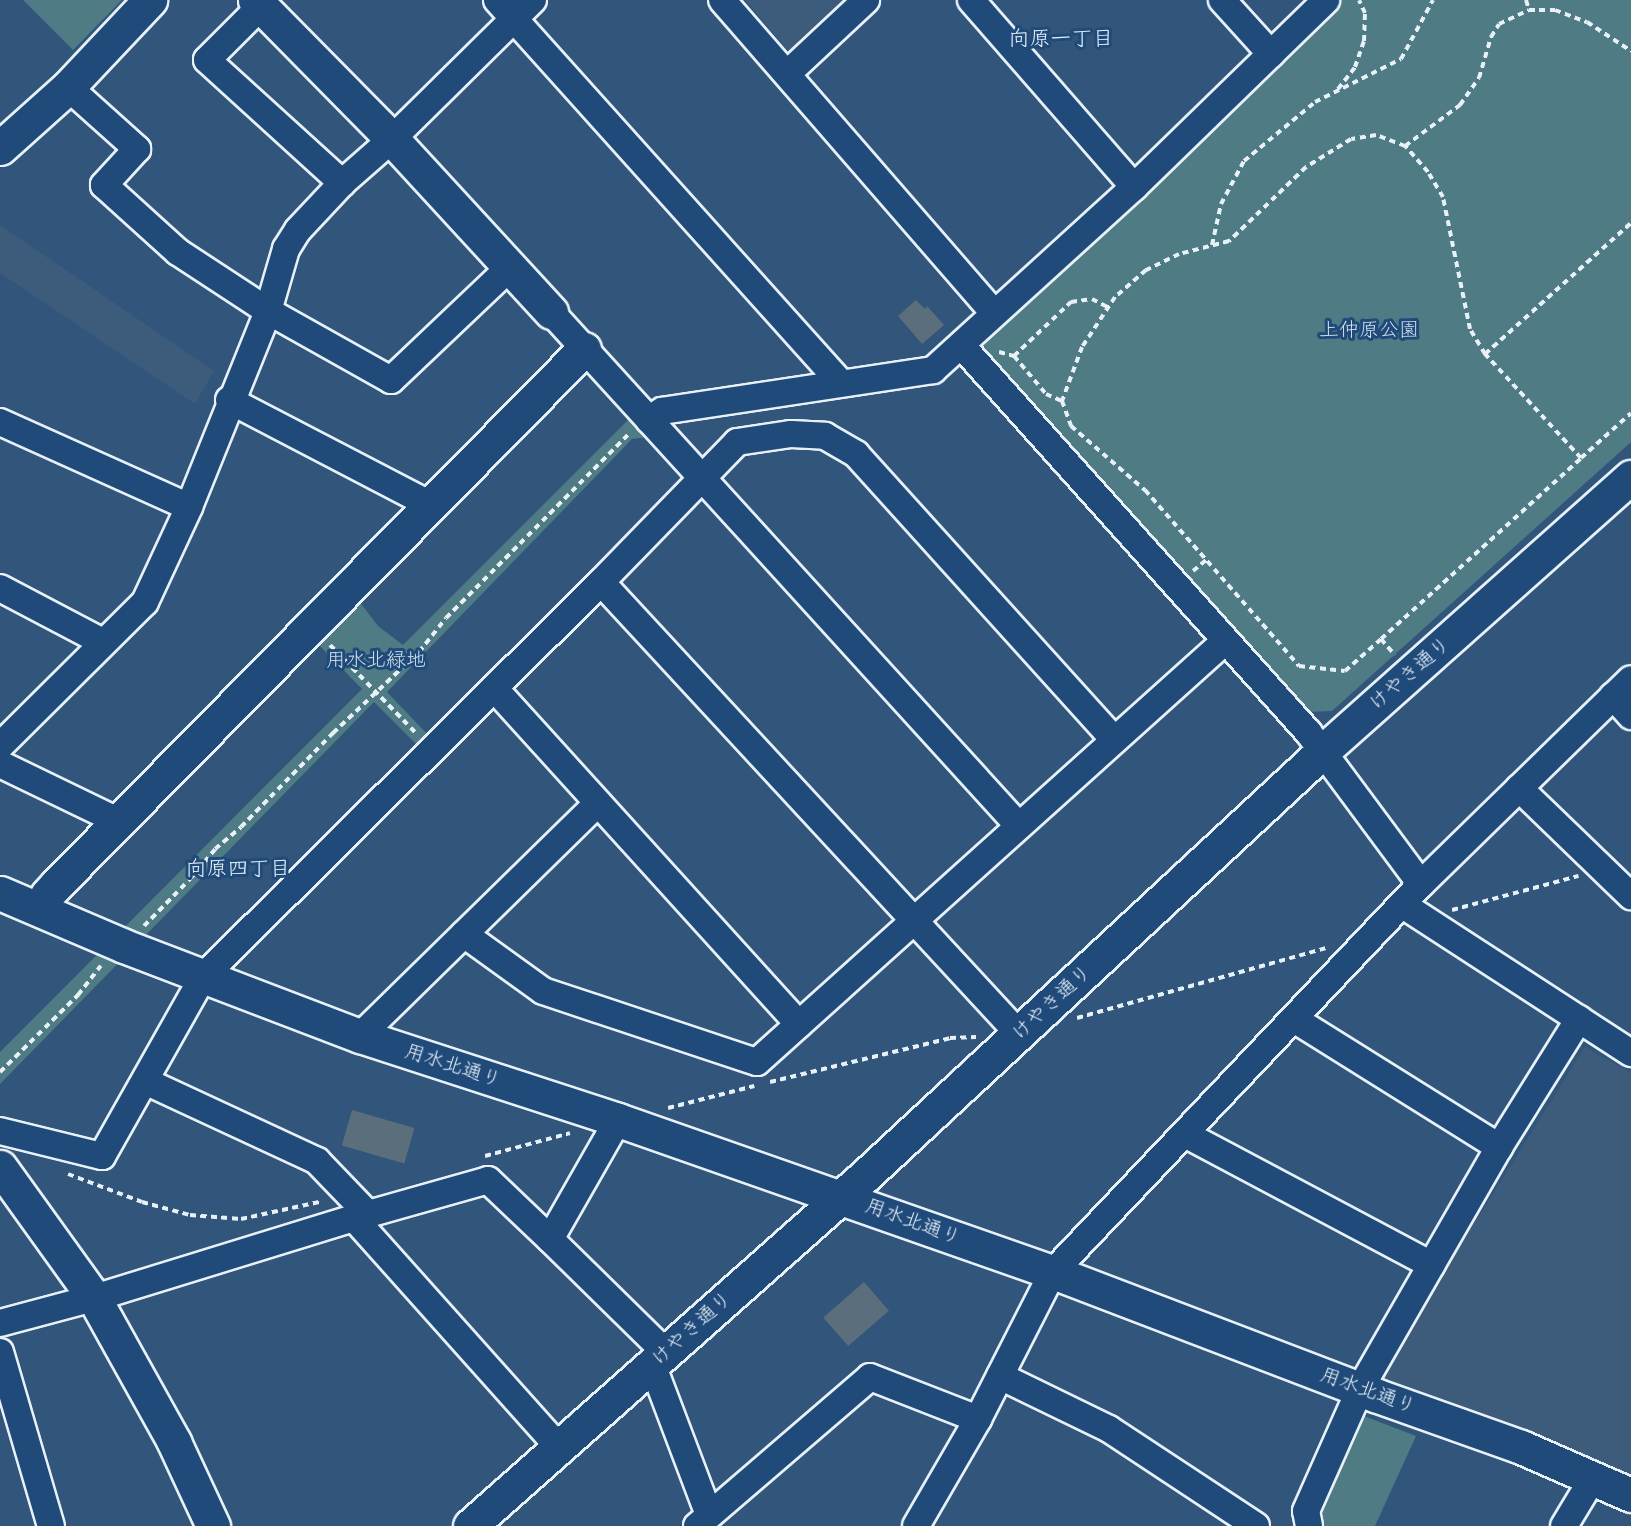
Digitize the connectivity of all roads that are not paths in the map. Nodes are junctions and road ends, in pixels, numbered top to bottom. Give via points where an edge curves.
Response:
1 (150, 0) edge
2 (497, 0) edge
3 (533, 0) edge
4 (722, 0) edge
5 (866, 0) edge
6 (971, 0) edge
7 (1222, 0) edge
8 (1326, 0) edge
9 (258, 3) edge
10 (515, 19) junction
11 (1271, 54) junction
12 (788, 73) junction
13 (68, 87) junction
14 (392, 139) junction
15 (0, 148) edge
16 (342, 183) junction
17 (1134, 187) junction
18 (511, 266) junction
19 (268, 310) junction
20 (551, 312) joint
21 (993, 312) junction
22 (961, 345) junction
23 (584, 349) junction
24 (841, 383) junction
25 (229, 400) junction
26 (649, 420) junction
27 (0, 422) edge
28 (1631, 477) edge
29 (703, 479) junction
30 (429, 504) junction
31 (189, 507) junction
32 (602, 582) junction
33 (0, 588) edge
34 (1225, 641) junction
35 (103, 642) junction
36 (1622, 687) edge
37 (494, 688) junction
38 (1631, 716) edge
39 (1114, 740) junction
40 (0, 746) edge
41 (1323, 750) junction
42 (0, 764) edge
43 (1519, 788) junction
44 (598, 803) junction
45 (120, 822) junction
46 (1019, 826) junction
47 (1421, 884) junction
48 (0, 893) edge
49 (1631, 896) edge
50 (40, 909) junction
51 (1413, 912) junction
52 (914, 921) junction
53 (464, 934) junction
54 (195, 974) junction
55 (1294, 1019) junction
56 (1578, 1019) junction
57 (799, 1024) junction
58 (1019, 1034) junction
59 (360, 1036) junction
60 (1631, 1053) edge
61 (146, 1081) junction
62 (618, 1120) junction
63 (0, 1131) edge
64 (1185, 1134) junction
65 (1499, 1147) junction
66 (0, 1167) edge
67 (841, 1196) junction
68 (361, 1216) junction
69 (550, 1239) junction
70 (1431, 1264) junction
71 (1053, 1272) junction
72 (94, 1298) junction
73 (0, 1323) edge
74 (0, 1352) edge
75 (658, 1358) junction
76 (1000, 1376) junction
77 (1360, 1389) junction
78 (978, 1419) junction
79 (559, 1447) junction
80 (1593, 1478) junction
81 (1631, 1495) edge
82 (703, 1521) edge
83 (51, 1526) edge
84 (213, 1526) edge
85 (470, 1526) edge
86 (916, 1526) edge
87 (1256, 1526) edge
88 (1309, 1526) edge
89 (1564, 1526) edge

1 - 13 street
2 - 10 street
3 - 10 street
4 - 12 street
5 - 12 street
6 - 17 street
7 - 11 street
8 - 11 street
9 - 14 street
9 - 16 street via 207,60
10 - 14 street
10 - 24 street
11 - 17 street
12 - 21 street
13 - 15 street
13 - 19 street via 137,149 104,185 178,252
14 - 16 street
14 - 18 street
16 - 19 street via 286,249
17 - 21 street
18 - 19 street via 391,380
18 - 20 street
19 - 25 street
20 - 23 street
21 - 22 street
22 - 24 street via 933,370
22 - 34 street
23 - 26 street
23 - 30 street
24 - 26 street via 662,411
25 - 30 street
25 - 31 street
26 - 29 street
27 - 31 street
28 - 41 street, けやき通り
29 - 32 street
29 - 39 street via 737,442 791,434 825,436 856,454
29 - 46 street
30 - 45 street
31 - 35 street via 145,602
32 - 37 street
32 - 52 street
33 - 35 street
34 - 39 street
34 - 41 street
35 - 40 street
36 - 38 street
36 - 43 street
37 - 44 street
37 - 54 street
39 - 46 street
41 - 47 street
41 - 58 street, けやき通り
42 - 45 street
43 - 47 street
43 - 49 street
44 - 53 street
44 - 57 street
45 - 50 street via 47,895
46 - 52 street
47 - 51 street
48 - 50 street, 用水北通り
50 - 54 street, 用水北通り
51 - 55 street
51 - 56 street
52 - 57 street
52 - 58 street
53 - 57 street via 543,991 757,1062
53 - 59 street
54 - 59 street, 用水北通り
54 - 61 street
55 - 64 street
55 - 65 street
56 - 60 street
56 - 65 street
58 - 67 street, けやき通り
59 - 62 street, 用水北通り
61 - 63 street via 102,1156
61 - 68 street via 317,1161
62 - 67 street, 用水北通り
62 - 69 street
64 - 70 street
64 - 71 street
65 - 70 street
66 - 72 street
67 - 71 street, 用水北通り
67 - 75 street, けやき通り
68 - 69 street via 488,1180
68 - 72 street
68 - 79 street
69 - 75 street
70 - 77 street
71 - 76 street
71 - 77 street, 用水北通り
72 - 73 street
72 - 84 street via 168,1432
74 - 83 street
75 - 79 street, けやき通り
75 - 82 street
76 - 78 street
76 - 87 street via 1109,1429
77 - 80 street, 用水北通り via 1521,1447
77 - 88 street via 1306,1511
78 - 82 street via 870,1377
78 - 86 street
79 - 85 street, けやき通り
80 - 81 street, 用水北通り
80 - 89 street

